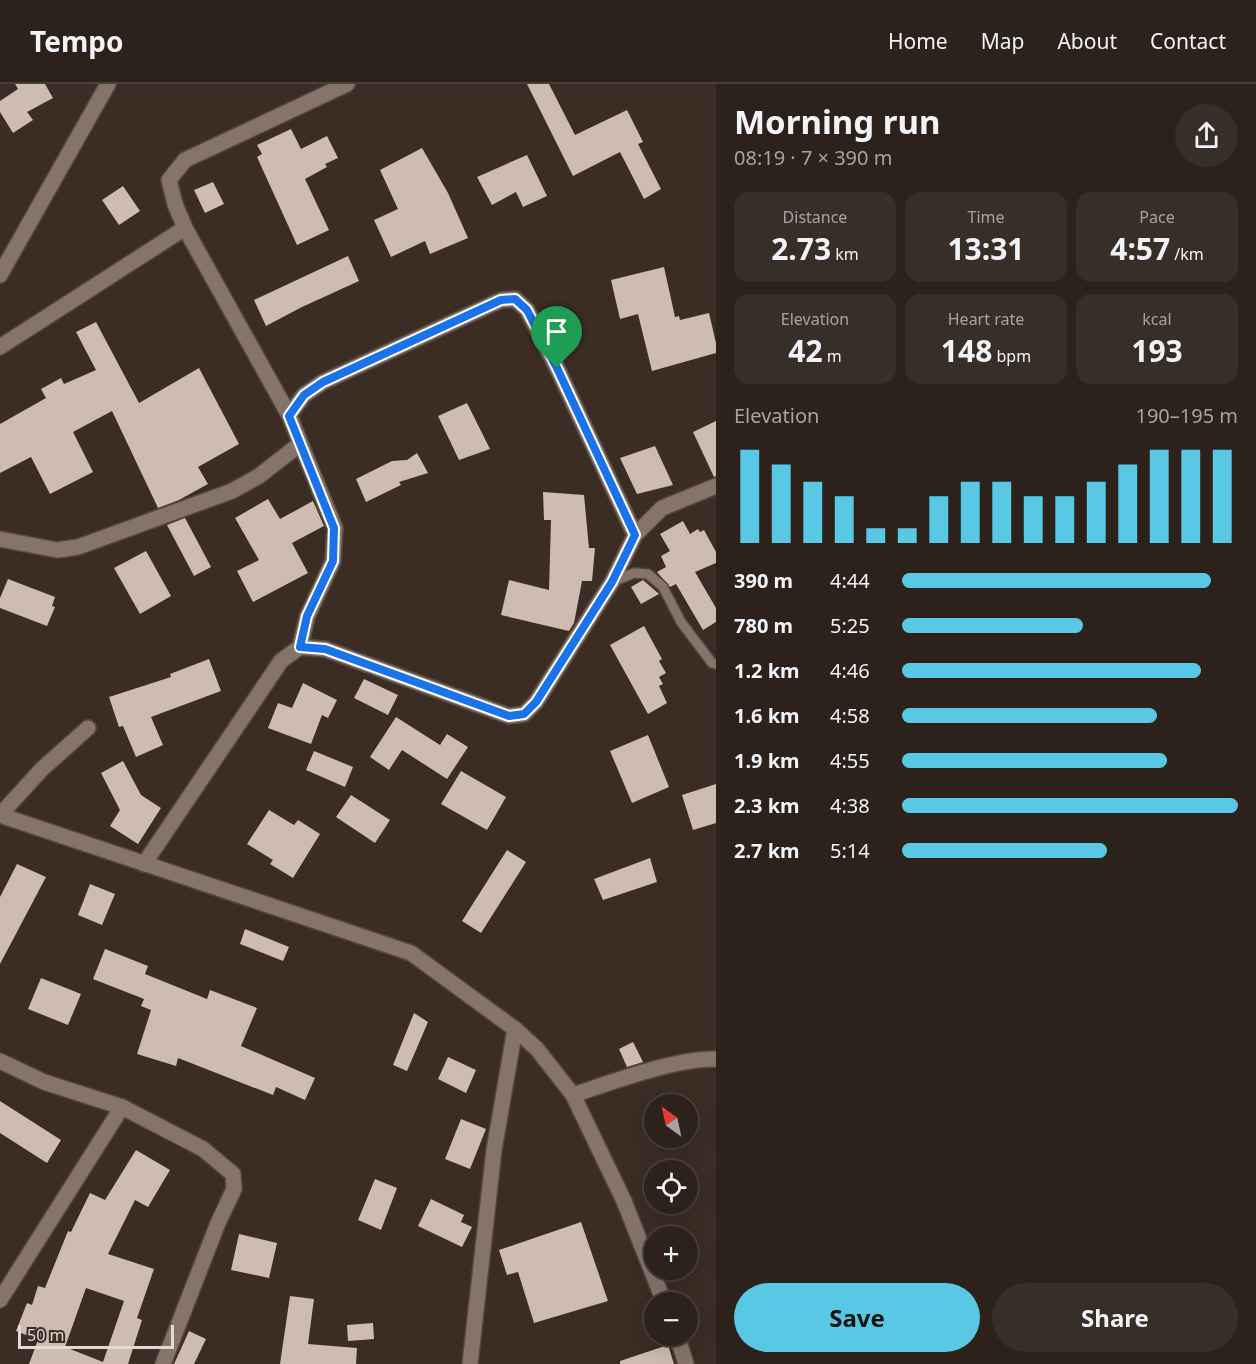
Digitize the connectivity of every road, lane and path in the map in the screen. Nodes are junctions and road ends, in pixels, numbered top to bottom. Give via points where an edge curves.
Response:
1 (108, 84) edge
2 (347, 84) edge
3 (185, 228) junction
4 (0, 275) edge
5 (0, 347) edge
6 (289, 416) junction
7 (300, 444) junction
8 (716, 486) edge
9 (635, 535) junction
10 (0, 538) edge
11 (612, 582) junction
12 (300, 647) junction
13 (716, 664) edge
14 (88, 728) dead end
15 (0, 815) edge
16 (144, 864) junction
17 (515, 1029) junction
18 (716, 1059) edge
19 (0, 1061) edge
20 (573, 1095) junction
21 (122, 1107) junction
22 (660, 1292) edge
23 (0, 1300) edge
24 (680, 1346) edge
25 (164, 1364) edge
26 (471, 1364) edge
27 (686, 1364) edge

1 - 4 street
2 - 3 street via 185,160 169,180
3 - 5 street
3 - 6 street
6 - 7 street
6 - 9 street via 304,395 323,382 501,300 515,299 527,310 557,368
7 - 10 street via 259,476 232,491 78,548 57,550
7 - 12 street via 334,528 333,561 307,616
8 - 9 street via 662,508
9 - 11 street
11 - 12 street via 536,702 524,714 509,716 325,649
11 - 13 lane via 634,573 648,574 663,587 681,622
12 - 16 street via 281,662
14 - 15 street via 42,769
15 - 16 street
16 - 17 street via 411,953
17 - 20 street via 537,1048
17 - 26 street via 494,1150
18 - 20 street via 700,1059
19 - 21 street via 44,1082
20 - 22 street via 624,1201
21 - 23 street
21 - 25 street via 203,1149 233,1173 234,1189
24 - 27 street

